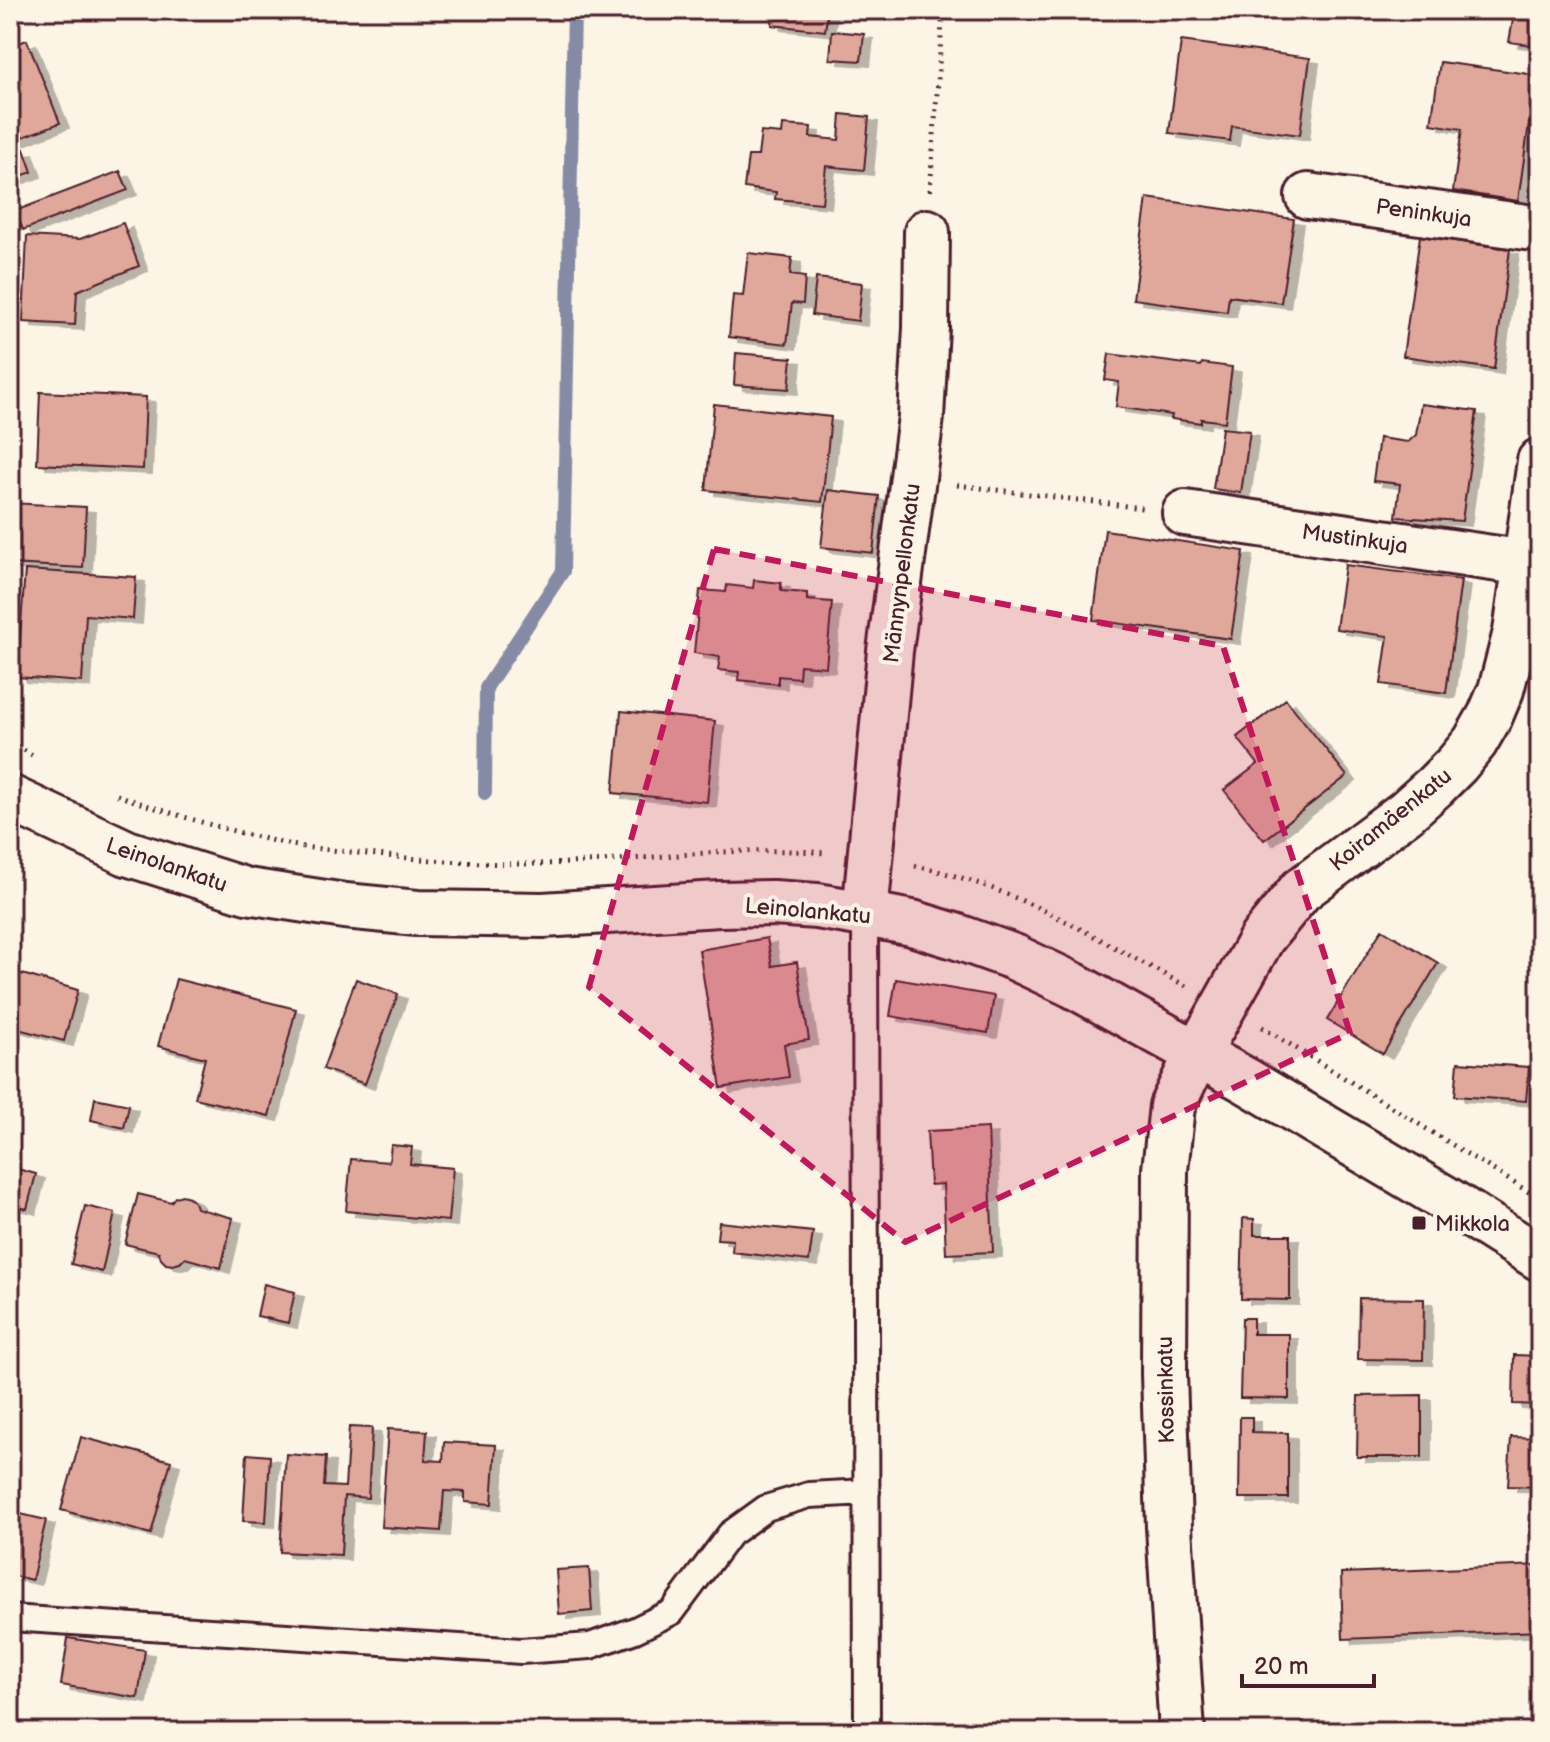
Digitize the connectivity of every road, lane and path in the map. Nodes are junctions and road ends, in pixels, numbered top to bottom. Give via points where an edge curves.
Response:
1 (943, 10) edge
2 (1308, 196) dead end
3 (1540, 229) edge
4 (927, 232) joint
5 (1540, 461) edge
6 (913, 478) junction
7 (1185, 513) joint
8 (1526, 563) junction
9 (10, 798) edge
10 (865, 914) junction
11 (1197, 1054) junction
12 (1540, 1258) edge
13 (867, 1492) junction
14 (10, 1618) edge
15 (867, 1732) edge
16 (1182, 1732) edge

1 - 4 path
2 - 3 street, Peninkuja
4 - 6 street, Männynpellonkatu via 923,388
5 - 8 street, Koiramäenkatu
6 - 7 path
6 - 10 street, Männynpellonkatu
7 - 8 street, Mustinkuja
8 - 11 street, Koiramäenkatu via 1501,690 1475,742 1406,812 1301,890 1262,938
9 - 10 street, Leinolankatu via 127,853 247,891 345,906 543,915 773,903
10 - 11 street, Leinolankatu via 912,923 1014,957
10 - 13 lane
11 - 12 street, Leinolankatu
11 - 16 street, Kossinkatu via 1172,1106 1165,1170 1164,1389
13 - 14 lane via 809,1495 766,1508 730,1534 672,1612 590,1646 521,1651
13 - 15 lane

